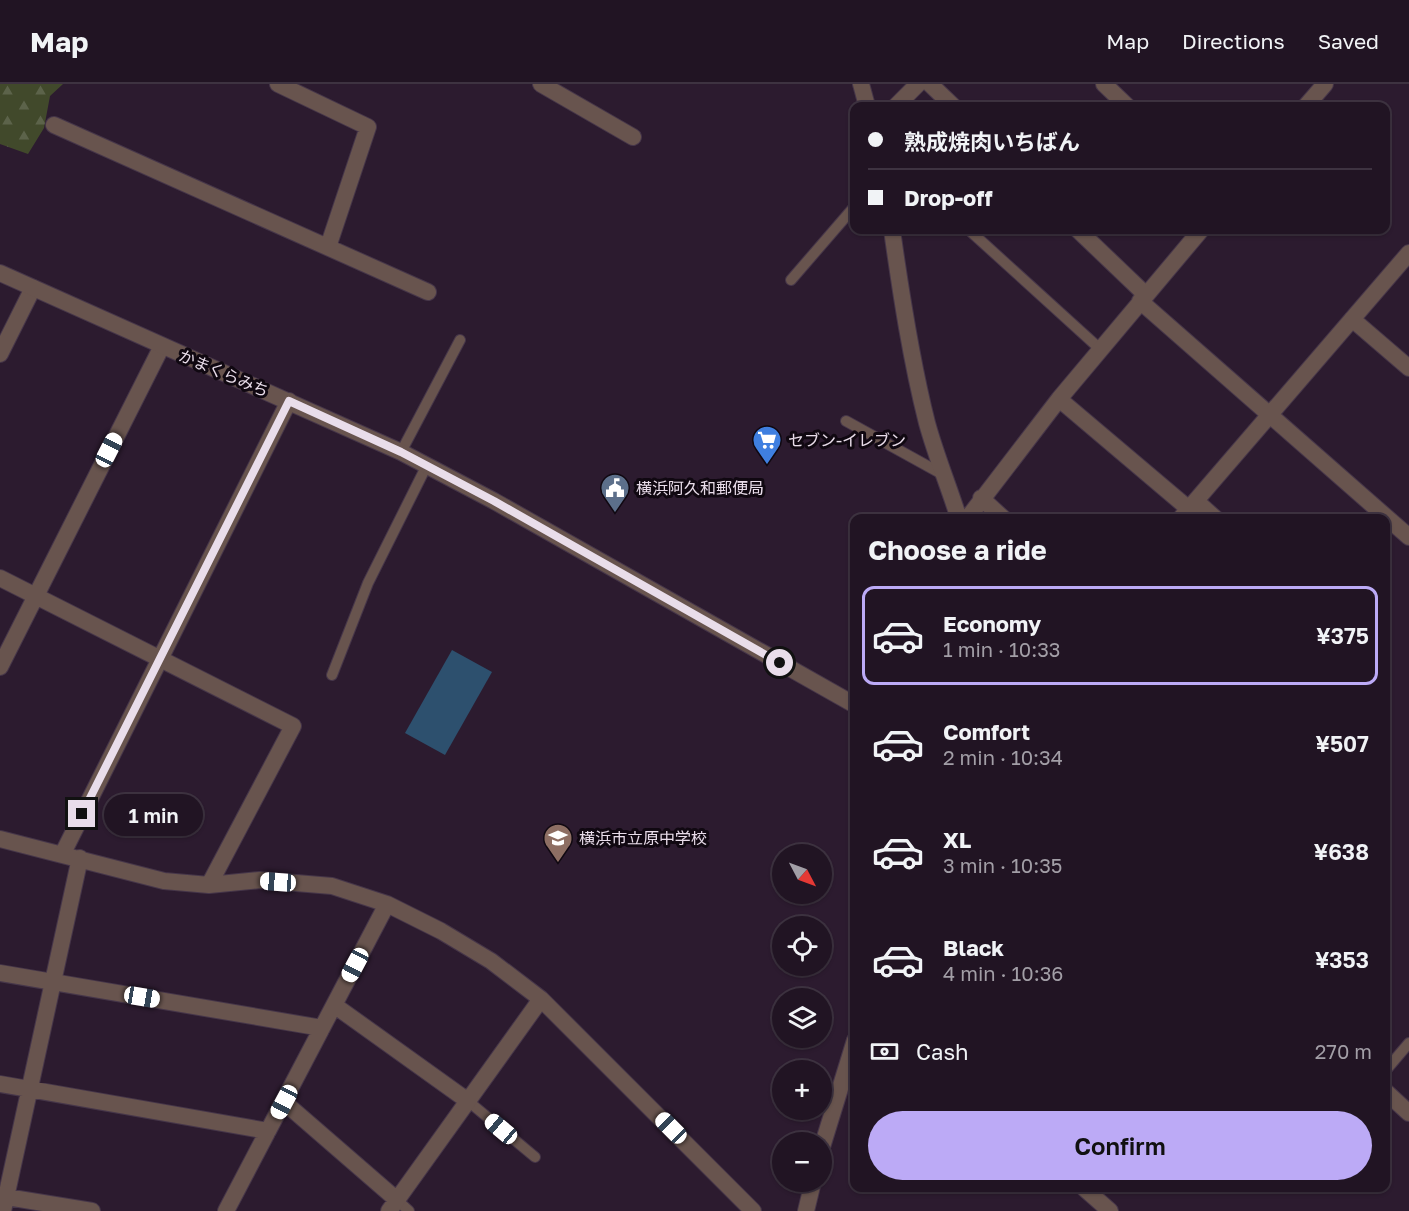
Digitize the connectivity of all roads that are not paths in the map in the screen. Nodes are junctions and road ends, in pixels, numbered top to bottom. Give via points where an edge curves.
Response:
1 (278, 84) edge
2 (541, 84) edge
3 (861, 84) edge
4 (918, 84) edge
5 (930, 84) edge
6 (1104, 84) edge
7 (1325, 84) edge
8 (866, 102) edge
9 (900, 102) edge
10 (949, 102) edge
11 (1123, 102) edge
12 (1309, 102) edge
13 (54, 125) dead end
14 (633, 137) dead end
15 (850, 212) edge
16 (893, 234) edge
17 (973, 234) edge
18 (1082, 234) edge
19 (1198, 234) edge
20 (328, 247) junction
21 (1409, 253) edge
22 (0, 273) edge
23 (791, 280) dead end
24 (33, 288) junction
25 (428, 292) dead end
26 (1143, 298) junction
27 (1352, 319) junction
28 (460, 340) dead end
29 (162, 346) junction
30 (1100, 349) junction
31 (0, 354) edge
32 (1409, 368) edge
33 (1059, 399) junction
34 (289, 401) junction
35 (1271, 416) junction
36 (846, 421) dead end
37 (401, 452) junction
38 (426, 465) junction
39 (942, 474) junction
40 (981, 498) junction
41 (1188, 509) edge
42 (957, 514) edge
43 (970, 514) edge
44 (999, 514) edge
45 (1383, 514) edge
46 (1390, 520) edge
47 (1409, 537) edge
48 (0, 578) edge
49 (35, 596) junction
50 (160, 659) junction
51 (0, 667) edge
52 (332, 675) dead end
53 (850, 702) edge
54 (0, 839) edge
55 (63, 854) junction
56 (80, 858) junction
57 (210, 885) junction
58 (387, 904) junction
59 (0, 973) edge
60 (53, 981) junction
61 (541, 999) junction
62 (334, 1005) junction
63 (322, 1028) junction
64 (1409, 1043) edge
65 (850, 1056) edge
66 (1390, 1065) edge
67 (0, 1084) edge
68 (30, 1089) junction
69 (1390, 1096) edge
70 (468, 1101) junction
71 (284, 1102) junction
72 (1409, 1113) edge
73 (268, 1131) junction
74 (827, 1132) edge
75 (535, 1157) dead end
76 (811, 1192) edge
77 (1089, 1192) edge
78 (3, 1202) edge
79 (398, 1207) edge
80 (92, 1211) edge
81 (226, 1211) edge
82 (753, 1211) edge
83 (806, 1211) edge
84 (1110, 1211) edge

1 - 20 street via 368,127
2 - 14 street
3 - 8 street
4 - 9 street
5 - 10 street
6 - 11 street
7 - 12 street
13 - 20 street
15 - 23 lane
16 - 39 street via 902,301
17 - 30 lane
18 - 26 street
19 - 26 street
20 - 25 street
21 - 27 street
22 - 24 street, かまくらみち
24 - 29 street, かまくらみち
24 - 31 street
26 - 30 street
26 - 35 street
27 - 32 street
27 - 35 street
28 - 37 lane
29 - 34 street, かまくらみち
29 - 49 street
30 - 33 street
33 - 40 street
33 - 41 street
34 - 37 street, かまくらみち
34 - 50 street
35 - 41 street
35 - 45 street
36 - 39 lane
37 - 38 street, かまくらみち
38 - 52 lane via 368,583
38 - 53 street, かまくらみち
39 - 42 street
40 - 43 street
40 - 44 street
46 - 47 street
48 - 49 street
49 - 50 street
49 - 51 street
50 - 55 street
50 - 57 street via 293,726
54 - 55 street
55 - 56 street
56 - 57 street via 164,881
56 - 60 street
57 - 58 street via 260,880 332,886
58 - 61 street via 491,961
58 - 62 street
59 - 60 street
60 - 63 street
60 - 68 street
61 - 70 street
61 - 82 street
62 - 63 street
62 - 70 street
63 - 71 street
64 - 66 lane
65 - 74 street
67 - 68 street
68 - 73 street
68 - 78 street
69 - 72 street
70 - 75 lane
70 - 79 street
71 - 73 street
71 - 79 street
73 - 81 street
76 - 83 street
77 - 84 street
78 - 80 street

